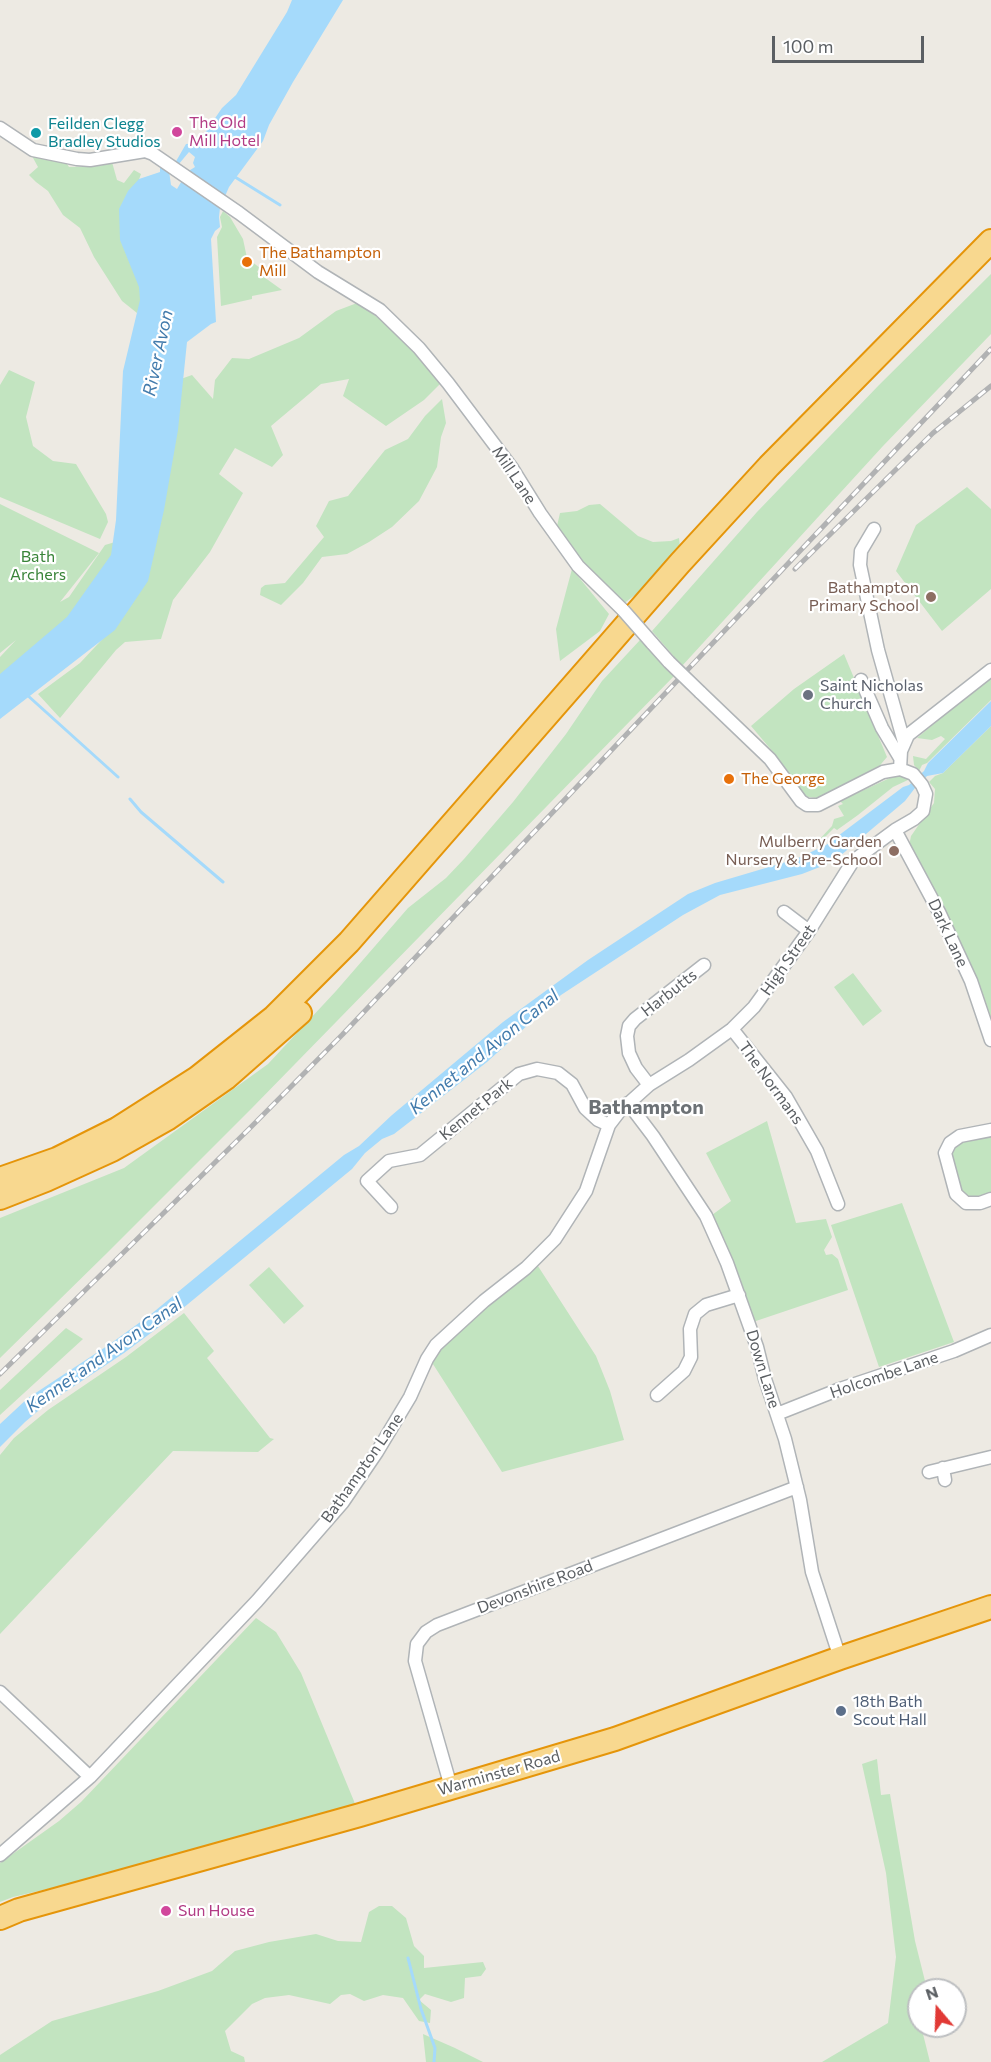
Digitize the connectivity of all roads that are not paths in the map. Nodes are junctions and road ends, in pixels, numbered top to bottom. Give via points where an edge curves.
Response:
1 (0, 128) edge
2 (991, 241) edge
3 (991, 261) edge
4 (874, 529) dead end
5 (991, 670) edge
6 (861, 680) dead end
7 (904, 742) junction
8 (903, 766) junction
9 (895, 830) junction
10 (784, 912) dead end
11 (810, 931) junction
12 (704, 965) dead end
13 (732, 1029) junction
14 (991, 1040) edge
15 (649, 1085) junction
16 (628, 1103) junction
17 (134, 1117) junction
18 (609, 1125) junction
19 (991, 1130) edge
20 (0, 1172) edge
21 (3, 1192) edge
22 (991, 1199) edge
23 (838, 1204) dead end
24 (391, 1207) dead end
25 (738, 1295) junction
26 (991, 1335) edge
27 (657, 1395) dead end
28 (777, 1414) junction
29 (991, 1457) edge
30 (929, 1472) dead end
31 (797, 1487) junction
32 (991, 1607) edge
33 (840, 1658) junction
34 (0, 1692) edge
35 (90, 1777) junction
36 (451, 1787) junction
37 (0, 1855) edge
38 (0, 1918) edge

1 - 8 street, Mill Lane, bridge via 33,150 90,160 145,151 161,158 318,272 380,310 419,348 512,468 578,566 669,662 770,759 801,801 818,805
2 - 17 highway via 761,475 308,985 229,1054
3 - 21 highway via 779,474 286,1027 226,1078 167,1119 112,1150
4 - 7 street via 861,551 860,565 878,650
5 - 7 street via 913,730
6 - 8 street
7 - 8 street
8 - 9 street, High Street via 922,785 926,800 914,819
9 - 11 street, High Street via 853,861
9 - 14 street, Dark Lane via 971,981
10 - 11 street
11 - 13 street, High Street via 754,1007
12 - 15 street, Harbutts via 629,1026 629,1053
13 - 15 street, High Street
13 - 23 street, The Normans via 786,1097 817,1151
15 - 16 street, High Street
16 - 18 street, Bathampton Lane
16 - 25 street, Down Lane via 706,1216
17 - 20 highway
17 - 21 highway
18 - 24 street, Kennet Park via 585,1108 572,1084 558,1073 537,1070 519,1074 420,1155 389,1161 367,1181
18 - 35 street, Bathampton Lane via 586,1191 555,1239 436,1345 410,1397 343,1502 257,1602
19 - 22 street via 960,1136 945,1153 956,1194 966,1203
25 - 27 street via 706,1305 695,1314 690,1329 691,1357 684,1371
25 - 28 street, Down Lane
26 - 28 street, Holcombe Lane
28 - 31 street, Down Lane
29 - 30 street via 944,1474
31 - 33 street, Down Lane via 812,1572
31 - 36 street, Devonshire Road via 426,1632 417,1644 415,1662
32 - 33 highway, Warminster Road
33 - 36 highway, Warminster Road via 615,1739
34 - 35 street
35 - 37 street, Bathampton Lane
36 - 38 highway, Warminster Road

